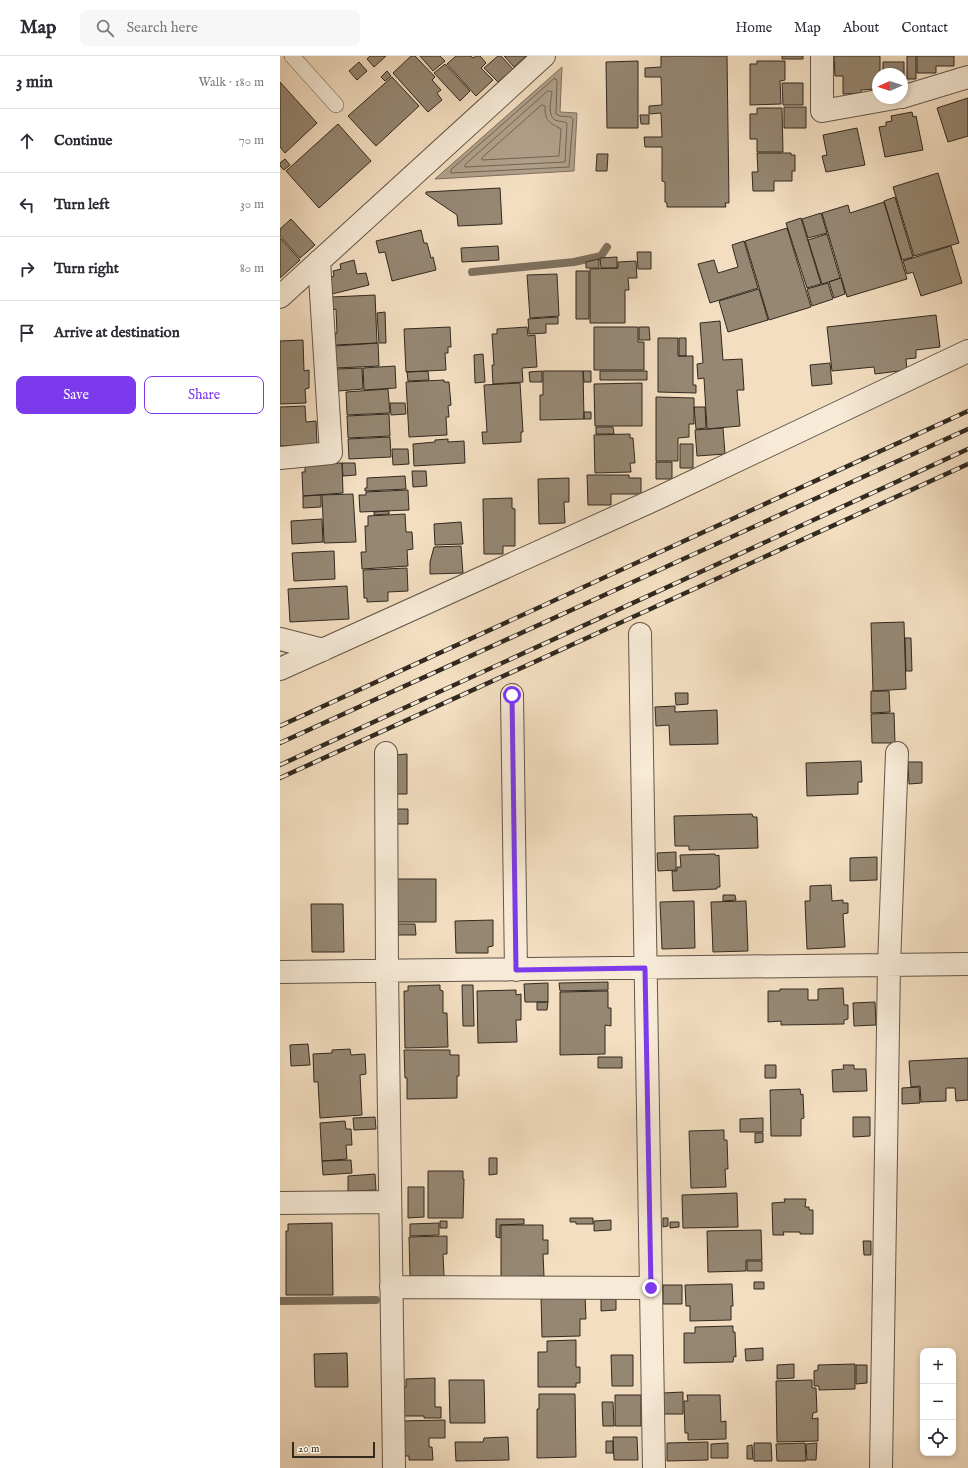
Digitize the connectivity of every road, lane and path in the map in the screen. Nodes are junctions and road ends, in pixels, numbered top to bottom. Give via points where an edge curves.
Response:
1 (292, 56) edge
2 (544, 56) edge
3 (822, 56) edge
4 (968, 77) edge
5 (908, 95) edge
6 (872, 102) edge
7 (336, 105) dead end
8 (319, 261) junction
9 (280, 297) edge
10 (968, 352) edge
11 (280, 458) edge
12 (640, 634) dead end
13 (280, 639) edge
14 (323, 650) junction
15 (280, 669) edge
16 (512, 695) dead end
17 (386, 753) dead end
18 (897, 753) dead end
19 (968, 964) edge
20 (889, 965) junction
21 (645, 968) junction
22 (516, 970) junction
23 (387, 971) junction
24 (280, 972) edge
25 (390, 1202) junction
26 (280, 1203) edge
27 (391, 1286) junction
28 (651, 1288) junction
29 (394, 1468) edge
30 (654, 1468) edge
31 (881, 1468) edge

1 - 7 lane
2 - 8 street
3 - 6 street via 822,111
4 - 5 street
8 - 9 street
8 - 11 street via 331,454
10 - 14 street via 656,499
12 - 21 street
13 - 14 street
14 - 15 street
16 - 22 street
17 - 23 street
18 - 20 street
19 - 20 street
20 - 21 street
20 - 31 street
21 - 22 street
21 - 28 street
22 - 23 street
23 - 24 street
23 - 25 street
25 - 26 street
25 - 27 street
27 - 28 street
27 - 29 street
28 - 30 street

